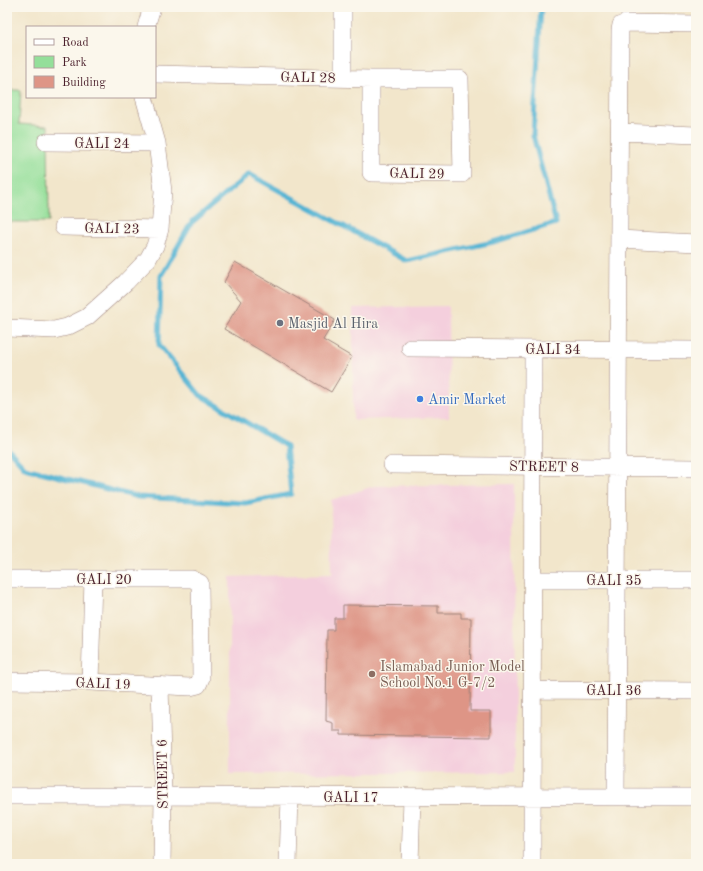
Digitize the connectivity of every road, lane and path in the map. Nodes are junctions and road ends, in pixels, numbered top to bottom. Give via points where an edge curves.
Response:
1 (152, 7) edge
2 (343, 7) edge
3 (696, 24) edge
4 (147, 26) edge
5 (156, 74) edge
6 (343, 78) junction
7 (371, 79) junction
8 (144, 98) edge
9 (620, 132) junction
10 (696, 135) edge
11 (46, 142) dead end
12 (157, 143) junction
13 (462, 174) joint
14 (63, 227) dead end
15 (160, 228) junction
16 (619, 240) junction
17 (696, 243) edge
18 (12, 328) edge
19 (410, 348) dead end
20 (533, 349) junction
21 (618, 349) junction
22 (696, 350) edge
23 (392, 465) dead end
24 (532, 466) junction
25 (618, 467) junction
26 (696, 468) edge
27 (7, 579) edge
28 (93, 579) junction
29 (532, 580) junction
30 (618, 580) junction
31 (696, 580) edge
32 (7, 681) edge
33 (90, 682) junction
34 (160, 685) junction
35 (198, 685) joint
36 (532, 690) junction
37 (617, 690) junction
38 (696, 691) edge
39 (7, 796) edge
40 (162, 796) junction
41 (290, 796) junction
42 (412, 797) junction
43 (532, 797) junction
44 (616, 797) junction
45 (696, 798) edge
46 (162, 864) edge
47 (288, 864) edge
48 (410, 864) edge
49 (532, 864) edge

1 - 4 street
2 - 6 street
3 - 9 street via 621,25
5 - 6 street, GALI 28
6 - 7 street, GALI 28
7 - 13 street, GALI 28 via 460,79
7 - 13 street, GALI 29 via 371,173
8 - 12 street
9 - 10 street
9 - 16 street
11 - 12 street, GALI 24
12 - 15 street via 163,191
14 - 15 street, GALI 23
15 - 18 street via 148,259 87,317 54,330
16 - 17 street
16 - 21 street
19 - 20 street, GALI 34
20 - 21 street, GALI 34
20 - 24 street
21 - 22 street, GALI 34
21 - 25 street
23 - 24 street, STREET 8
24 - 25 street, STREET 8
24 - 29 street
25 - 26 street, STREET 8
25 - 30 street
27 - 28 street, GALI 20
28 - 33 street
28 - 35 street, GALI 20 via 192,579 200,583 201,678
29 - 30 street, GALI 35
29 - 36 street
30 - 31 street, GALI 35
30 - 37 street
32 - 33 street, GALI 19
33 - 34 street, GALI 19
34 - 35 street, GALI 19
34 - 40 street, STREET 6
36 - 37 street, GALI 36
36 - 43 street
37 - 38 street, GALI 36
37 - 44 street
39 - 40 street, GALI 17
40 - 41 street, GALI 17
40 - 46 street, STREET 6
41 - 42 street, GALI 17
41 - 47 street
42 - 43 street, GALI 17
42 - 48 street
43 - 44 street, GALI 17
43 - 49 street
44 - 45 street, GALI 17

